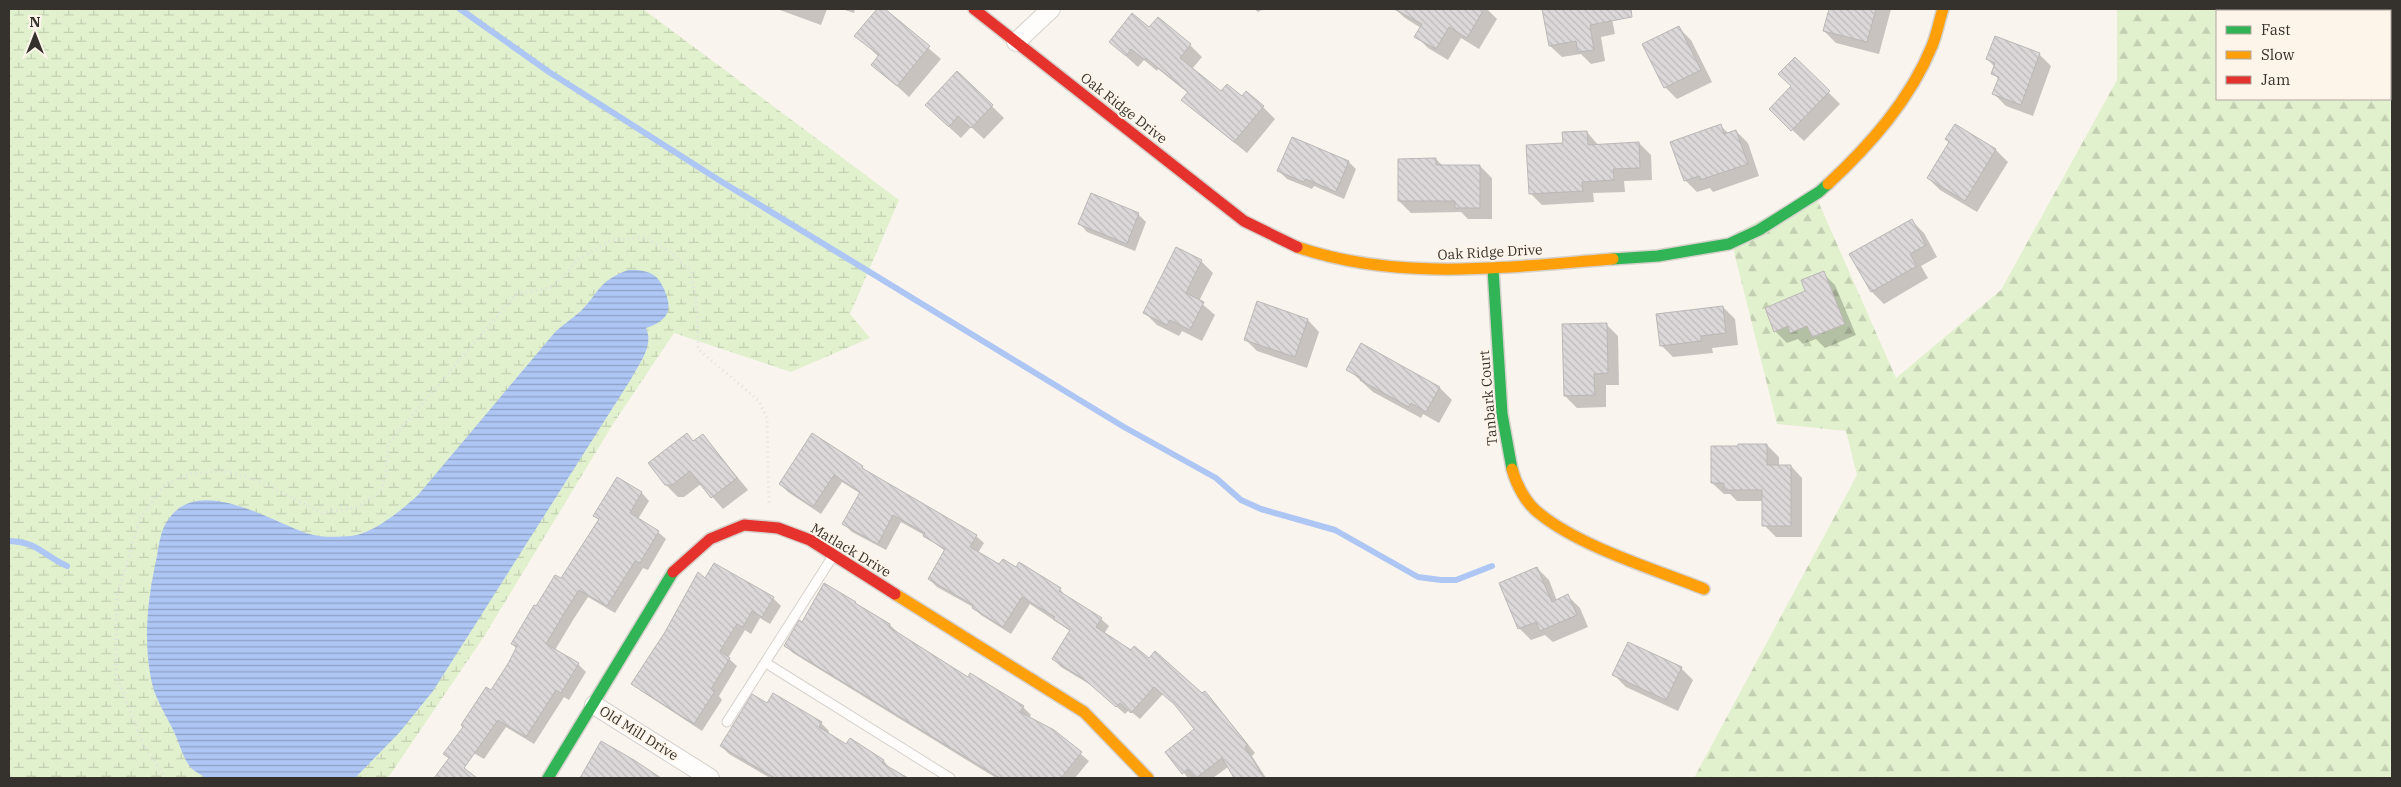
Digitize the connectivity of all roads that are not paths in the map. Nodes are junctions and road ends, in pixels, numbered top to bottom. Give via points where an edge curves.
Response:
1 (974, 9) edge
2 (1051, 9) edge
3 (1943, 9) edge
4 (1016, 42) junction
5 (1493, 268) junction
6 (833, 555) junction
7 (1704, 589) dead end
8 (766, 663) junction
9 (594, 705) junction
10 (728, 722) dead end
11 (548, 778) edge
12 (710, 778) edge
13 (950, 778) edge
14 (1148, 778) edge

1 - 4 street, Oak Ridge Drive
2 - 4 street
3 - 5 street, Oak Ridge Drive via 1932,46 1907,95 1857,157 1819,192 1759,230 1729,244 1658,256
4 - 5 street, Oak Ridge Drive via 1244,221 1288,244 1329,258 1387,268 1460,271
5 - 7 street, Tanbark Court via 1502,414 1516,483 1538,513 1575,537
6 - 8 lane
6 - 9 street, Matlack Drive via 810,540 778,528 744,525 710,539 676,567
6 - 14 street, Matlack Drive via 1084,712
8 - 10 lane
8 - 13 lane
9 - 11 street, Matlack Drive
9 - 12 street, Old Mill Drive

